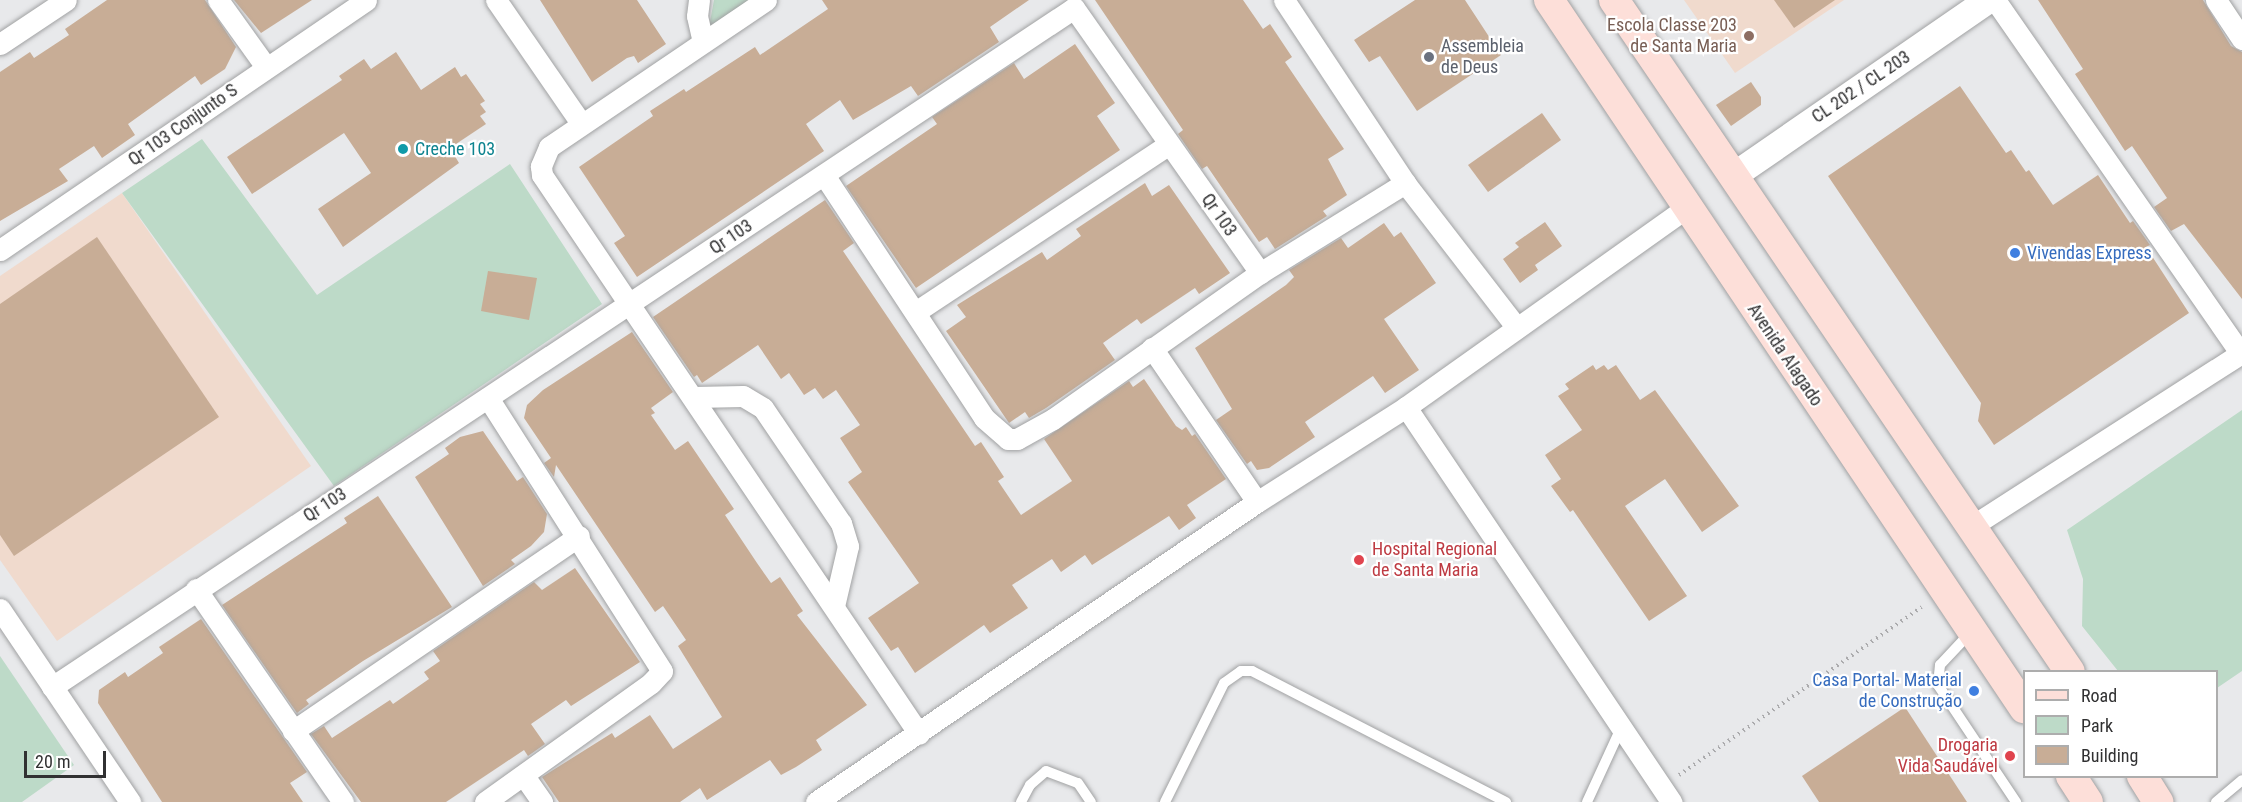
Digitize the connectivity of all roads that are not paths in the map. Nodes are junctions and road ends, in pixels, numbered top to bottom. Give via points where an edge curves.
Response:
1 (66, 0) edge
2 (218, 0) edge
3 (366, 0) edge
4 (496, 0) edge
5 (699, 0) edge
6 (766, 0) edge
7 (1284, 0) edge
8 (1549, 0) edge
9 (1602, 0) edge
10 (1614, 0) edge
11 (1987, 0) edge
12 (1995, 0) edge
13 (2216, 0) edge
14 (1071, 4) edge
15 (2242, 39) edge
16 (703, 42) junction
17 (0, 44) edge
18 (266, 67) junction
19 (1664, 69) junction
20 (581, 123) junction
21 (1169, 144) junction
22 (1735, 174) junction
23 (824, 175) junction
24 (1405, 183) junction
25 (1686, 208) junction
26 (0, 250) edge
27 (1260, 273) junction
28 (632, 304) junction
29 (917, 311) junction
30 (1517, 328) junction
31 (1152, 348) junction
32 (2241, 354) edge
33 (694, 397) junction
34 (489, 398) junction
35 (1406, 407) junction
36 (1257, 502) junction
37 (1972, 526) junction
38 (579, 536) junction
39 (196, 589) junction
40 (834, 606) junction
41 (0, 609) edge
42 (1972, 631) junction
43 (2069, 670) edge
44 (52, 687) junction
45 (2023, 705) edge
46 (1622, 725) junction
47 (293, 731) junction
48 (919, 734) junction
49 (524, 776) junction
50 (2072, 778) edge
51 (2143, 778) edge
52 (2242, 780) edge
53 (1666, 795) edge
54 (130, 802) edge
55 (343, 802) edge
56 (485, 802) edge
57 (542, 802) edge
58 (816, 802) edge
59 (1022, 802) edge
60 (1091, 802) edge
61 (1165, 802) edge
62 (1506, 802) edge
63 (1587, 802) edge
64 (2016, 802) edge
65 (2088, 802) edge
66 (2158, 802) edge
67 (2216, 802) edge

1 - 17 street
2 - 18 street
3 - 18 street, Qr 103 Conjunto S
4 - 20 street
5 - 16 street via 697,16
6 - 16 street
7 - 24 street
8 - 25 main road, Avenida Alagado
9 - 19 main road via 1620,26
10 - 19 main road
11 - 22 street, CL 202 / CL 203
12 - 32 street
13 - 15 street
14 - 21 street, Qr 103
14 - 23 street, Qr 103
16 - 20 street
18 - 26 street, Qr 103 Conjunto S
19 - 22 main road
20 - 28 street via 549,147 541,166 542,175
21 - 27 street, Qr 103
21 - 29 street
22 - 37 main road
23 - 28 street, Qr 103
23 - 29 street
24 - 27 street
24 - 30 street
25 - 30 street
25 - 42 main road, Avenida Alagado
27 - 31 street
28 - 33 street
28 - 34 street, Qr 103
29 - 31 street via 984,418 1008,439 1017,439 1053,419
30 - 35 street
31 - 36 street
32 - 37 street
33 - 40 street
33 - 40 street via 743,396 763,408 828,504 848,546
34 - 38 street
34 - 39 street, Qr 103
35 - 36 street
35 - 46 street
36 - 48 street
37 - 43 main road
38 - 47 street
38 - 49 street via 662,670 651,683
39 - 44 street, Qr 103
39 - 47 street
40 - 48 street
41 - 44 street
42 - 45 main road, Avenida Alagado
42 - 64 lane via 1940,665 1938,685
44 - 54 street
46 - 53 street
46 - 63 lane
47 - 55 street
48 - 58 street
49 - 56 street
49 - 57 street
50 - 65 main road
51 - 66 main road
52 - 67 lane
59 - 60 lane via 1036,777 1046,771 1078,783
61 - 62 lane via 1224,683 1241,671 1252,671

